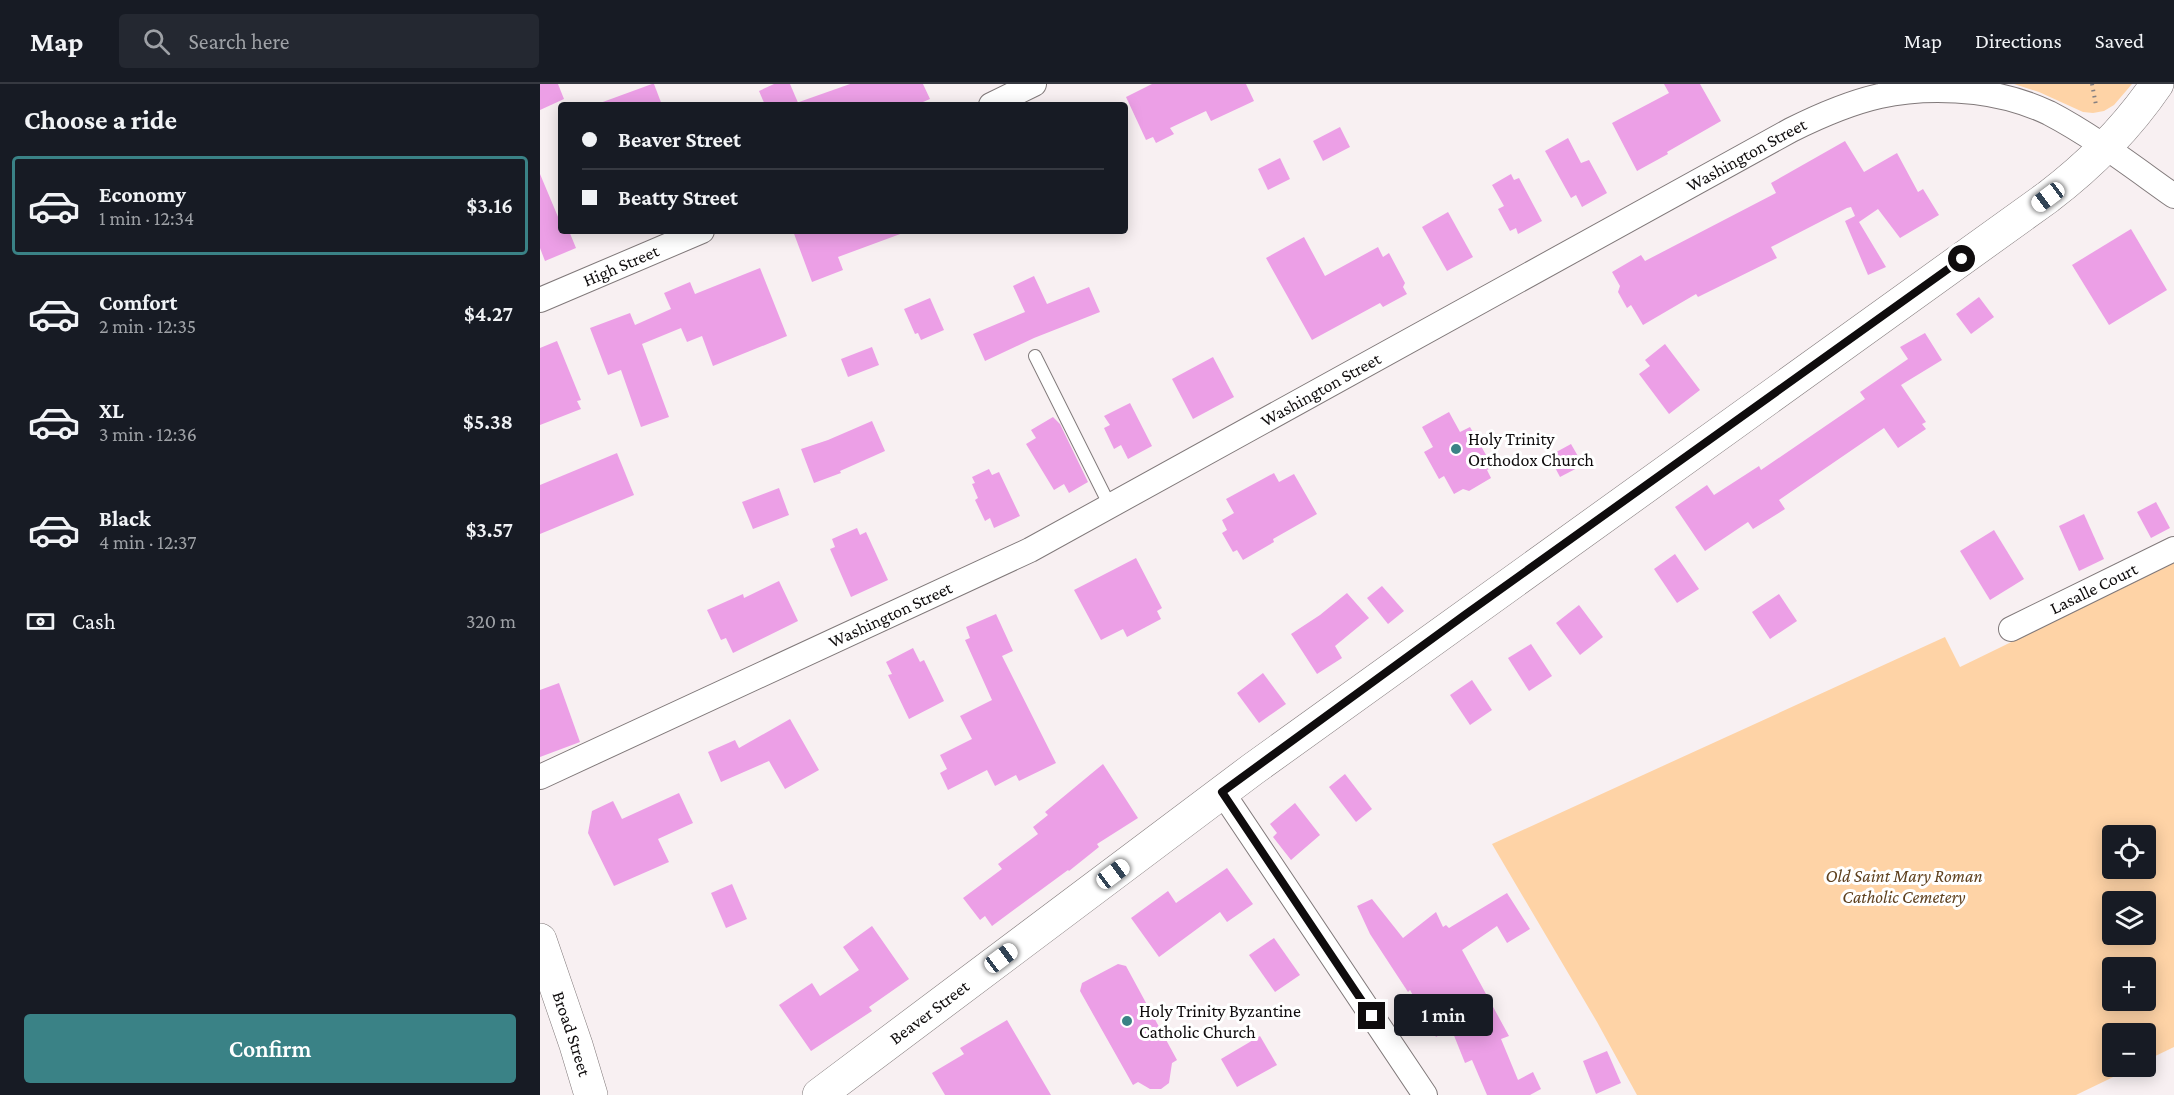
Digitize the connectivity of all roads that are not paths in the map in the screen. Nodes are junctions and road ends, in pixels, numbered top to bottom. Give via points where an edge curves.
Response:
1 (1034, 84) edge
2 (2157, 84) edge
3 (1958, 87) edge
4 (997, 102) edge
5 (2105, 147) junction
6 (2174, 196) edge
7 (695, 234) edge
8 (540, 300) edge
9 (1035, 356) dead end
10 (1110, 506) junction
11 (2174, 549) edge
12 (2011, 629) dead end
13 (540, 777) edge
14 (1222, 792) junction
15 (540, 940) edge
16 (591, 1095) edge
17 (819, 1095) edge
18 (1425, 1095) edge

1 - 4 street
2 - 5 main road, Beaver Street
3 - 5 street, Washington Street via 2036,108
3 - 10 street, Washington Street via 1884,93 1807,122
5 - 6 street, Washington Street
5 - 14 main road, Beaver Street via 2034,207
7 - 8 street, High Street
9 - 10 lane
10 - 13 street, Washington Street via 977,576
11 - 12 street, Lasalle Court
14 - 17 main road, Beaver Street
14 - 18 street
15 - 16 main road, Broad Street

